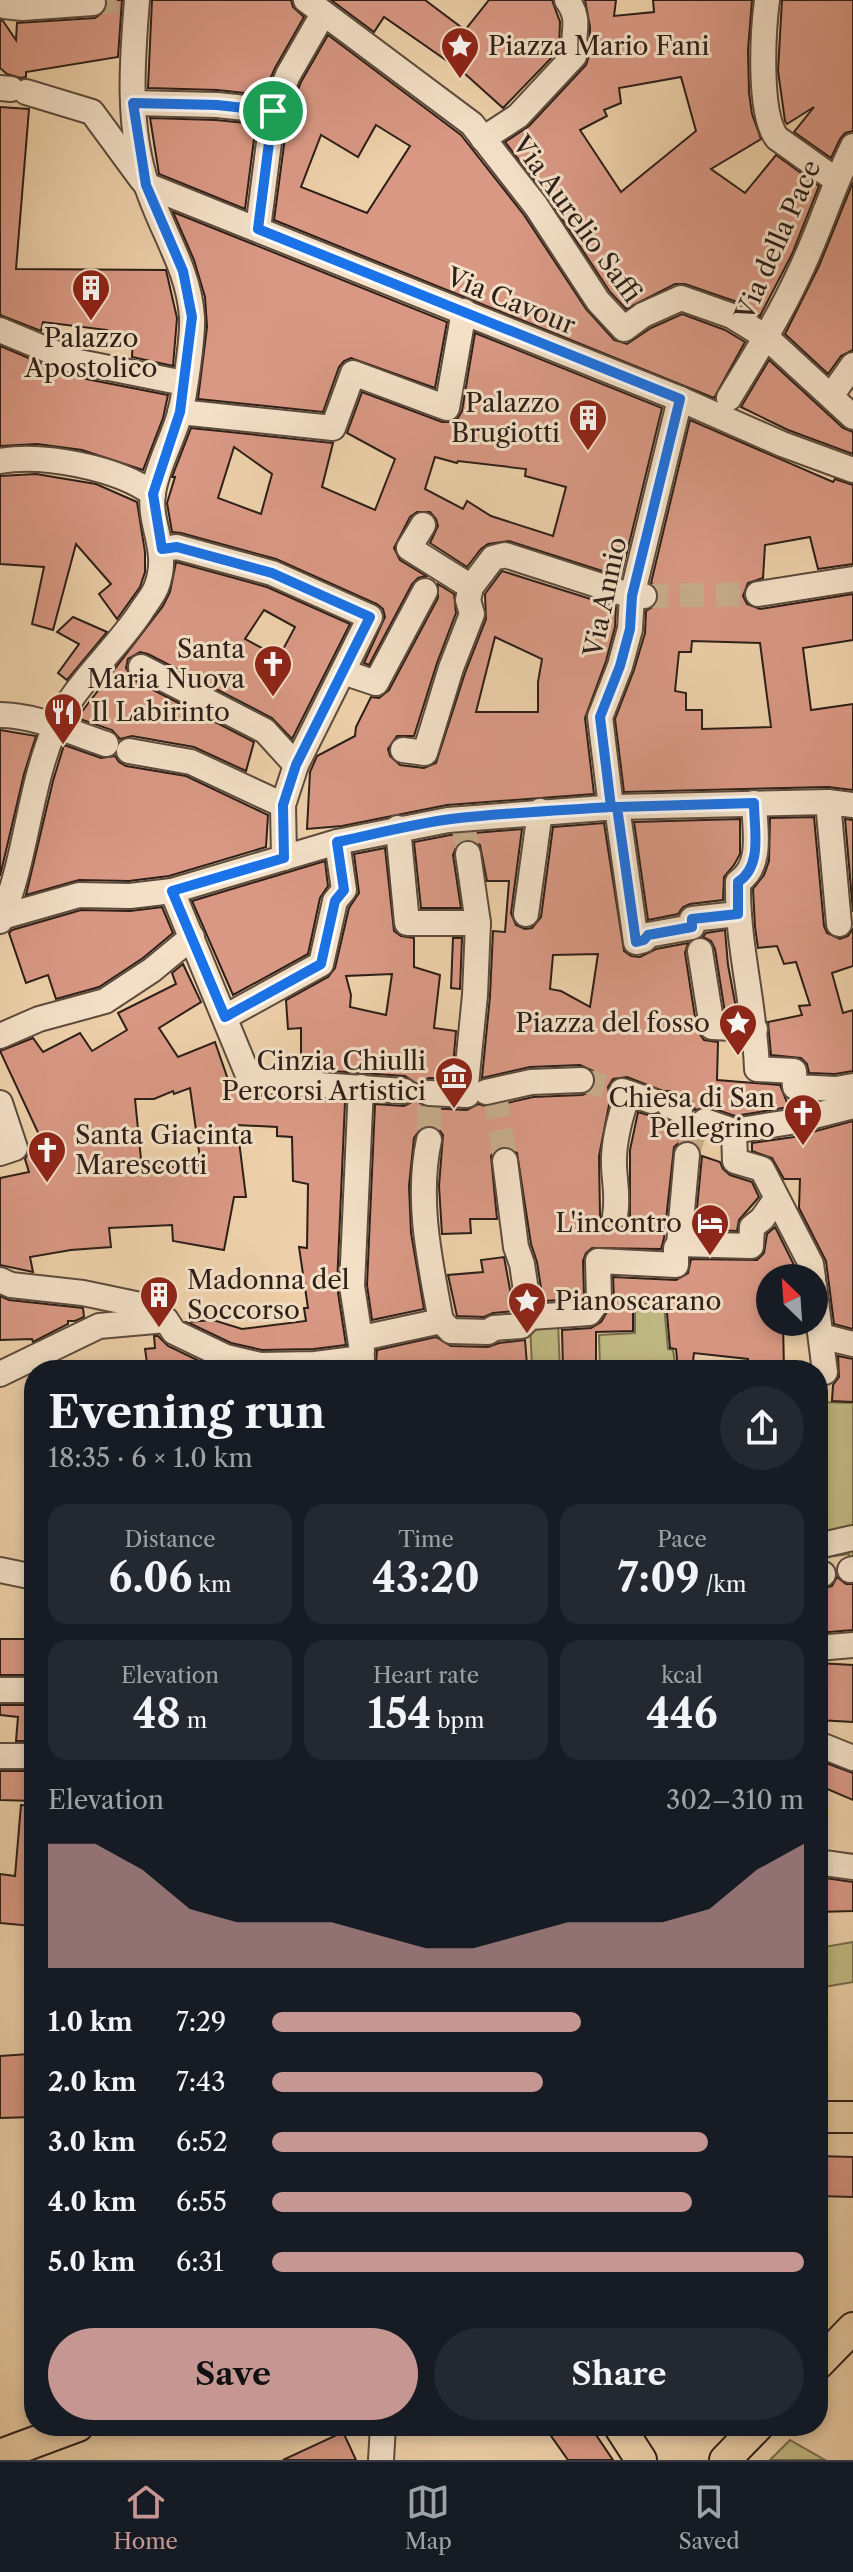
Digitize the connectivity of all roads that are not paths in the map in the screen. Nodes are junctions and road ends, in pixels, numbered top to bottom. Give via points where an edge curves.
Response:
1 (0, 0) edge
2 (137, 0) edge
3 (567, 0) edge
4 (767, 0) edge
5 (93, 3) dead end
6 (314, 7) edge
7 (12, 90) edge
8 (133, 101) junction
9 (273, 111) junction
10 (92, 112) junction
11 (483, 139) junction
12 (853, 146) edge
13 (836, 180) junction
14 (146, 185) junction
15 (258, 229) junction
16 (464, 311) junction
17 (0, 330) edge
18 (766, 337) junction
19 (853, 365) edge
20 (184, 383) junction
21 (831, 396) junction
22 (729, 398) dead end
23 (680, 399) junction
24 (180, 412) junction
25 (853, 417) edge
26 (0, 461) edge
27 (853, 470) edge
28 (153, 494) junction
29 (423, 525) dead end
30 (162, 549) junction
31 (433, 576) junction
32 (853, 579) edge
33 (471, 587) junction
34 (758, 594) tunnel mouth
35 (638, 596) junction
36 (141, 667) dead end
37 (345, 668) junction
38 (0, 715) edge
39 (55, 726) junction
40 (403, 750) dead end
41 (296, 765) junction
42 (828, 802) junction
43 (754, 803) junction
44 (283, 805) junction
45 (853, 805) edge
46 (614, 807) junction
47 (540, 811) junction
48 (398, 828) junction
49 (337, 842) junction
50 (468, 854) tunnel mouth
51 (284, 858) junction
52 (172, 891) junction
53 (526, 914) dead end
54 (738, 914) junction
55 (1, 919) edge
56 (478, 923) junction
57 (839, 924) dead end
58 (695, 936) junction
59 (192, 937) junction
60 (225, 1017) junction
61 (755, 1029) junction
62 (0, 1036) edge
63 (581, 1080) tunnel mouth
64 (853, 1086) edge
65 (361, 1087) junction
66 (404, 1091) dead end
67 (481, 1093) junction
68 (429, 1097) dead end
69 (0, 1103) edge
70 (667, 1105) dead end
71 (837, 1106) edge
72 (705, 1121) dead end
73 (734, 1131) junction
74 (429, 1140) tunnel mouth
75 (0, 1153) edge
76 (687, 1155) tunnel mouth
77 (505, 1161) tunnel mouth
78 (776, 1199) junction
79 (615, 1216) dead end
80 (679, 1244) junction
81 (811, 1264) edge
82 (0, 1280) edge
83 (530, 1317) junction
84 (166, 1320) junction
85 (441, 1321) junction
86 (821, 1336) joint
87 (853, 1344) edge
88 (361, 1355) edge
89 (29, 1360) edge
90 (239, 1360) edge
91 (335, 1360) edge
92 (824, 1360) edge
93 (24, 1362) edge
94 (0, 1374) edge
95 (853, 1538) edge
96 (828, 1544) edge
97 (0, 1570) edge
98 (24, 1575) edge
99 (853, 1645) edge
100 (828, 1647) edge
101 (0, 1690) edge
102 (24, 1690) edge
103 (828, 1748) edge
104 (0, 1756) edge
105 (24, 1756) edge
106 (853, 1758) edge
107 (828, 1863) edge
108 (853, 1867) edge
109 (828, 2117) edge
110 (853, 2117) edge
111 (853, 2328) edge
112 (828, 2354) edge
113 (51, 2436) edge
114 (382, 2436) edge
115 (625, 2436) edge
116 (748, 2436) edge
117 (0, 2455) edge
118 (381, 2460) edge
119 (641, 2460) edge
120 (725, 2460) edge

1 - 5 street via 4,6 22,8
2 - 8 street
3 - 11 street via 577,19 574,56 518,116
4 - 13 street via 763,34 771,130
6 - 9 street
6 - 11 street, Via Aurelio Saffi via 472,124
7 - 10 street
8 - 9 street
8 - 10 street
8 - 14 street
9 - 15 street
10 - 14 street
11 - 18 street, Via Aurelio Saffi via 536,206 598,301 624,329 681,298 732,316
12 - 13 street, Via della Pace
13 - 18 street, Via della Pace via 800,272
14 - 15 street, Via Cavour
14 - 20 street via 183,271 192,317
15 - 16 street, Via Cavour
16 - 23 street, Via Cavour
16 - 24 street via 447,408 353,373 333,428
17 - 20 street via 74,361
18 - 21 street, Via Aurelio Saffi
18 - 22 street, Via della Pace
19 - 21 street
20 - 24 street
21 - 25 street, Via Aurelio Saffi
23 - 27 street, Via Cavour
23 - 35 street, Via Annio
24 - 28 street
26 - 28 street via 98,468
28 - 30 street
29 - 31 street via 409,548
30 - 37 street via 177,547 272,573 370,617
30 - 39 street via 156,589
31 - 33 street
31 - 37 street via 376,683
32 - 34 street
33 - 35 street via 493,558 505,555
33 - 40 street via 472,614 425,753
35 - 46 street, Via Annio via 600,717
36 - 41 street via 265,731
37 - 41 street
38 - 39 street
39 - 44 street via 117,748 191,762
39 - 55 street
41 - 44 street
42 - 43 street
42 - 45 street
42 - 57 street
43 - 46 street
43 - 54 street via 755,863 738,882
44 - 51 street
46 - 47 street
46 - 58 street, Via Annio via 636,942 648,935
47 - 48 street
47 - 53 street
48 - 49 street
48 - 56 street via 407,923
49 - 51 street
49 - 60 street via 344,890 335,901 321,964
50 - 56 street
51 - 52 street
52 - 55 street via 79,895
52 - 59 street
54 - 58 street via 692,919
54 - 61 street
56 - 67 street via 475,995
58 - 61 street via 712,1027
59 - 60 street
59 - 62 street via 105,1001
60 - 65 street via 250,1080
61 - 64 street via 757,1069 794,1071 795,1087
63 - 67 street via 531,1082
65 - 66 street
65 - 88 street via 352,1286
67 - 68 street
69 - 75 street via 15,1148
70 - 79 street via 625,1092 614,1161
71 - 73 street via 790,1122
72 - 73 street
73 - 78 street via 735,1161 762,1169
74 - 85 street via 423,1168 425,1219
76 - 80 street
77 - 83 street
78 - 80 street via 752,1227 751,1246
78 - 81 street
80 - 83 street via 676,1265 598,1261 599,1299 589,1313
82 - 84 street via 145,1306
83 - 85 street via 521,1326 488,1332 451,1331
84 - 89 street via 99,1326
84 - 90 street via 174,1332
85 - 88 street
86 - 87 street
86 - 92 street
88 - 91 street
93 - 94 street
95 - 96 street
97 - 98 street
99 - 100 street
101 - 102 street
103 - 106 street
104 - 105 street
107 - 108 street
109 - 110 main road
111 - 112 main road
113 - 117 main road
114 - 118 street
115 - 119 main road
116 - 120 main road

